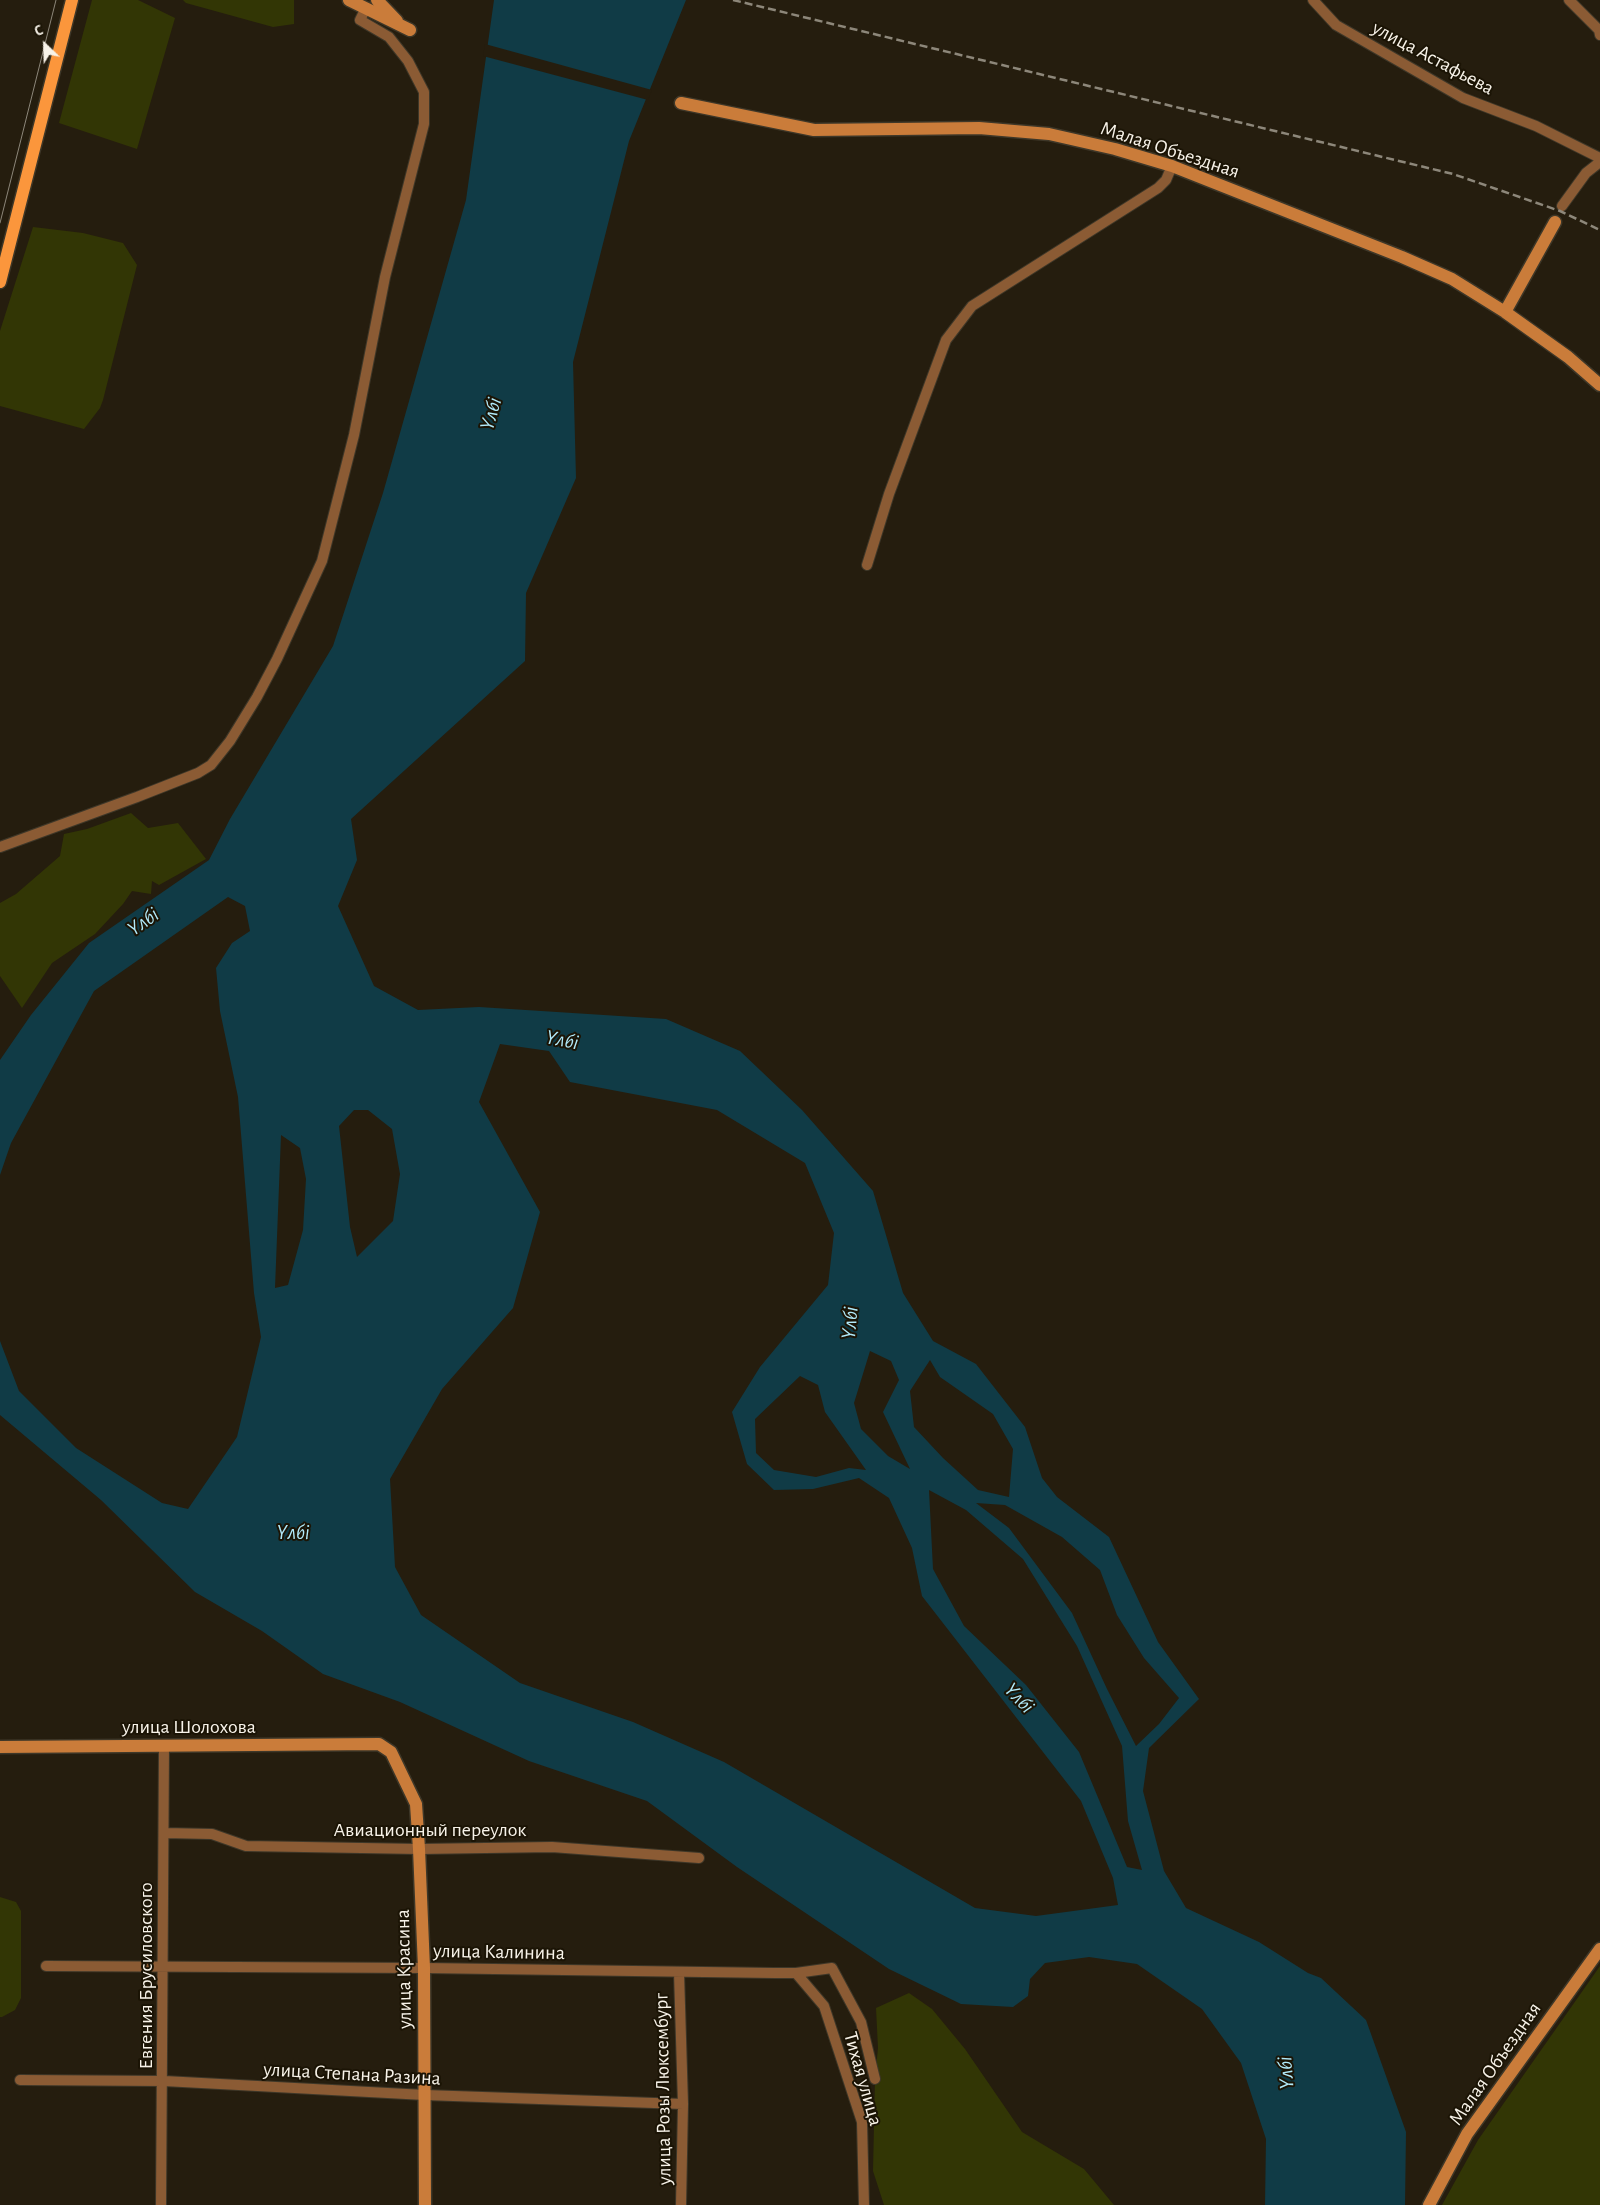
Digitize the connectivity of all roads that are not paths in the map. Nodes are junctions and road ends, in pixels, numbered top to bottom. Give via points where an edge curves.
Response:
1 (72, 0) edge
2 (349, 0) edge
3 (377, 0) edge
4 (1313, 0) edge
5 (1569, 0) edge
6 (365, 10) junction
7 (1600, 35) edge
8 (681, 103) dead end
9 (1600, 160) edge
10 (1172, 166) junction
11 (1562, 206) dead end
12 (1555, 222) dead end
13 (0, 282) edge
14 (1505, 312) junction
15 (1600, 386) edge
16 (867, 565) dead end
17 (0, 847) edge
18 (379, 1744) joint
19 (164, 1746) junction
20 (0, 1747) edge
21 (164, 1833) junction
22 (420, 1849) junction
23 (699, 1858) dead end
24 (1600, 1949) edge
25 (163, 1965) junction
26 (46, 1966) dead end
27 (424, 1968) junction
28 (679, 1973) junction
29 (796, 1973) junction
30 (875, 2079) dead end
31 (20, 2080) dead end
32 (164, 2082) junction
33 (425, 2095) junction
34 (683, 2104) junction
35 (161, 2205) edge
36 (425, 2205) edge
37 (681, 2205) edge
38 (864, 2205) edge
39 (1429, 2205) edge

1 - 13 main road
2 - 6 main road
3 - 6 main road via 406,28
4 - 9 street, улица Астафьева via 1336,25 1462,98 1536,126
5 - 7 street via 1599,30
6 - 17 street via 360,20 389,37 408,61 424,92 424,124 385,277 354,435 322,561 278,659 230,740 211,765 138,797
8 - 10 main road, Малая Объездная via 814,130 979,128 1050,134
9 - 11 street via 1586,173
10 - 14 main road, Малая Объездная via 1402,257 1452,280
10 - 16 street via 1158,188 972,306 946,340 889,494
12 - 14 main road
14 - 15 main road, Малая Объездная via 1568,357
18 - 19 main road, улица Шолохова
18 - 22 main road, улица Красина via 391,1752 416,1804
19 - 20 main road, улица Шолохова
19 - 21 street, Евгения Брусиловского
21 - 22 street, Авиационный переулок via 212,1834 246,1846
21 - 25 street, Евгения Брусиловского
22 - 23 street, Авиационный переулок via 552,1847
22 - 27 main road, улица Красина
24 - 39 main road, Малая Объездная via 1467,2134
25 - 26 street, улица Калинина
25 - 27 street, улица Калинина
25 - 32 street, Евгения Брусиловского
27 - 28 street, улица Калинина
27 - 33 main road, улица Красина
28 - 29 street, улица Калинина
28 - 34 street, улица Розы Люксембург
29 - 30 street, улица Калинина via 832,1968 862,2022
29 - 38 street, Тихая улица via 824,2006 862,2122
31 - 32 street, улица Степана Разина
32 - 33 street, улица Степана Разина
32 - 35 street, Евгения Брусиловского
33 - 34 street, улица Степана Разина
33 - 36 main road, улица Красина
34 - 37 street, улица Розы Люксембург

